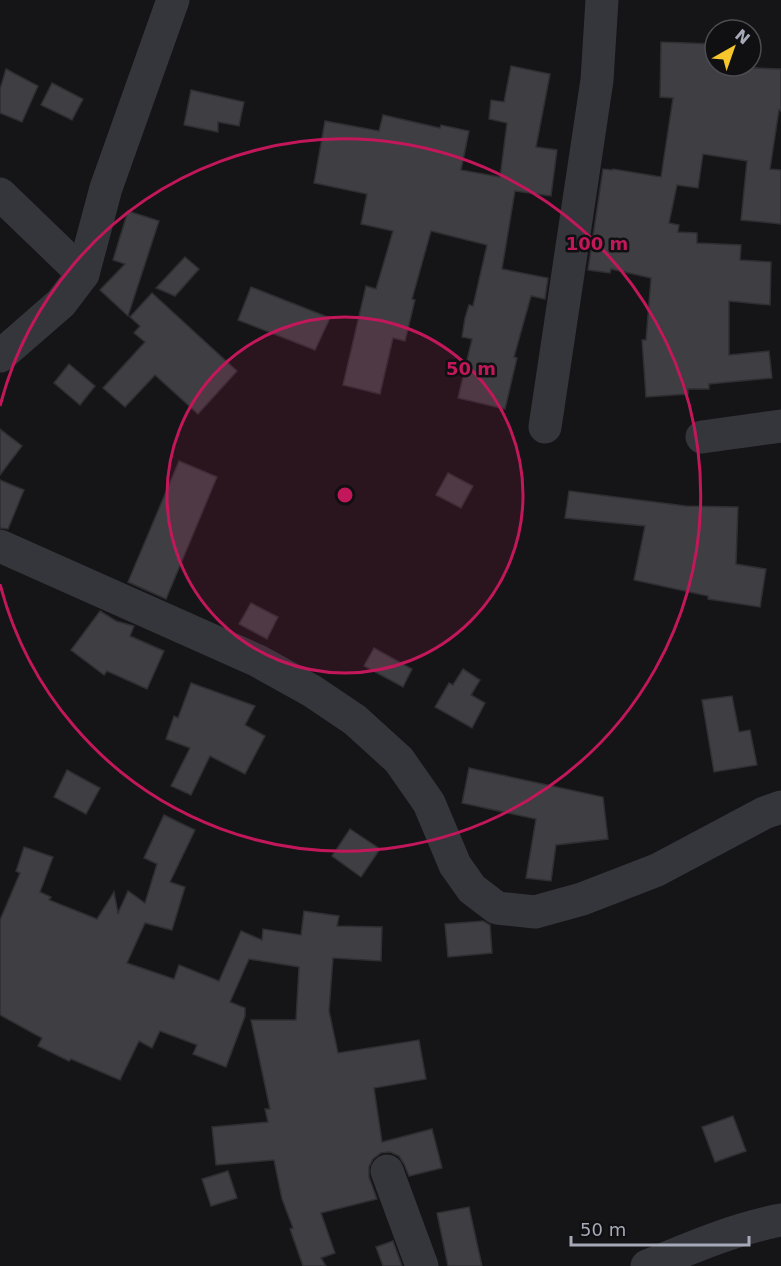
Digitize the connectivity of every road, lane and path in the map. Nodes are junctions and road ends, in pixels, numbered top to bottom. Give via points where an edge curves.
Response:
1 (173, 0) edge
2 (602, 0) edge
3 (0, 194) edge
4 (83, 274) junction
5 (0, 356) edge
6 (781, 426) edge
7 (545, 427) dead end
8 (702, 437) dead end
9 (0, 546) edge
10 (781, 807) edge
11 (387, 1171) dead end
12 (781, 1220) edge
13 (422, 1266) edge
14 (647, 1266) edge

1 - 4 street via 106,188
2 - 7 street via 597,80
3 - 4 street
4 - 5 street via 61,303
6 - 8 street
9 - 10 street via 258,661 355,720 399,760 429,803 455,865 472,889 497,908 535,912 582,899 657,870
11 - 13 street
12 - 14 street via 705,1242

